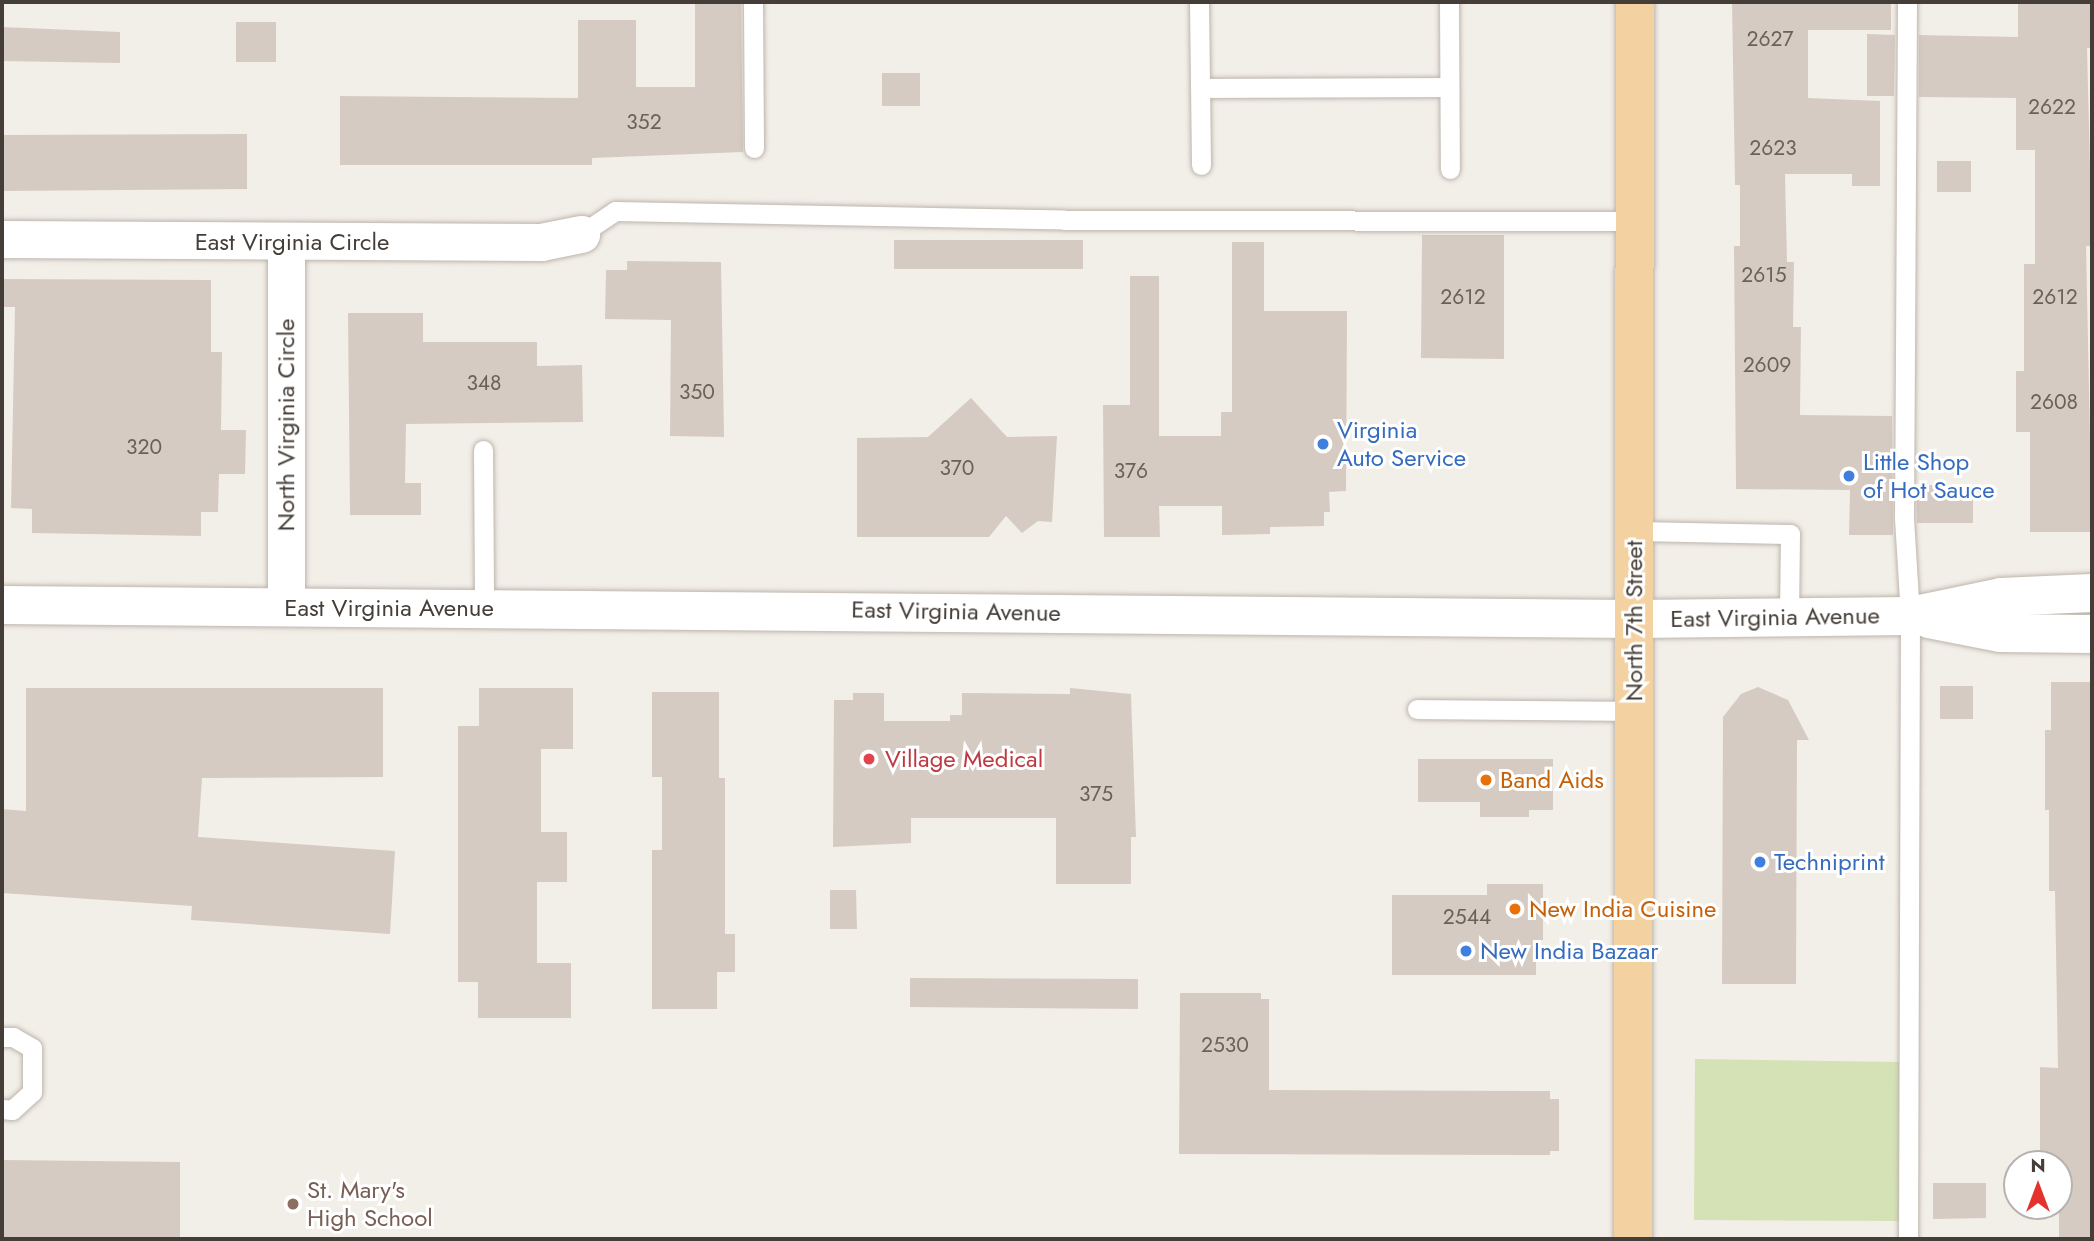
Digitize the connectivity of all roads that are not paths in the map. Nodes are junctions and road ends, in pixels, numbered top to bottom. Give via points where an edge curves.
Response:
1 (753, 2) edge
2 (1199, 2) edge
3 (1449, 2) edge
4 (1635, 2) edge
5 (1908, 2) edge
6 (1200, 88) junction
7 (1449, 88) junction
8 (754, 148) dead end
9 (1200, 165) dead end
10 (1450, 169) dead end
11 (1634, 221) junction
12 (581, 234) joint
13 (2, 239) edge
14 (286, 242) junction
15 (483, 450) dead end
16 (1634, 531) junction
17 (2092, 593) edge
18 (2, 605) edge
19 (286, 607) junction
20 (484, 608) junction
21 (1910, 616) junction
22 (1789, 617) junction
23 (1635, 619) junction
24 (2092, 634) edge
25 (1417, 709) dead end
26 (1634, 711) junction
27 (2, 1037) edge
28 (2, 1110) edge
29 (1633, 1239) edge
30 (1908, 1239) edge

1 - 8 lane
2 - 6 lane
3 - 7 lane
4 - 11 main road, North 7th Street
5 - 21 lane via 1904,518
6 - 7 lane
6 - 9 lane
7 - 10 lane
11 - 12 lane via 1064,220 615,211
11 - 16 main road, North 7th Street
12 - 14 street, East Virginia Circle via 541,242
13 - 14 street, East Virginia Circle
14 - 19 street, North Virginia Circle
15 - 20 lane
16 - 22 lane via 1790,534
16 - 23 main road, North 7th Street
17 - 21 street, East Virginia Avenue via 2001,597
18 - 19 street, East Virginia Avenue
19 - 20 street, East Virginia Avenue
20 - 23 street, East Virginia Avenue
21 - 22 street, East Virginia Avenue
21 - 24 street, East Virginia Avenue via 2000,633
21 - 30 lane
22 - 23 street, East Virginia Avenue
23 - 26 main road, North 7th Street
25 - 26 lane
26 - 29 main road, North 7th Street
27 - 28 lane via 13,1037 33,1048 32,1092 12,1110

